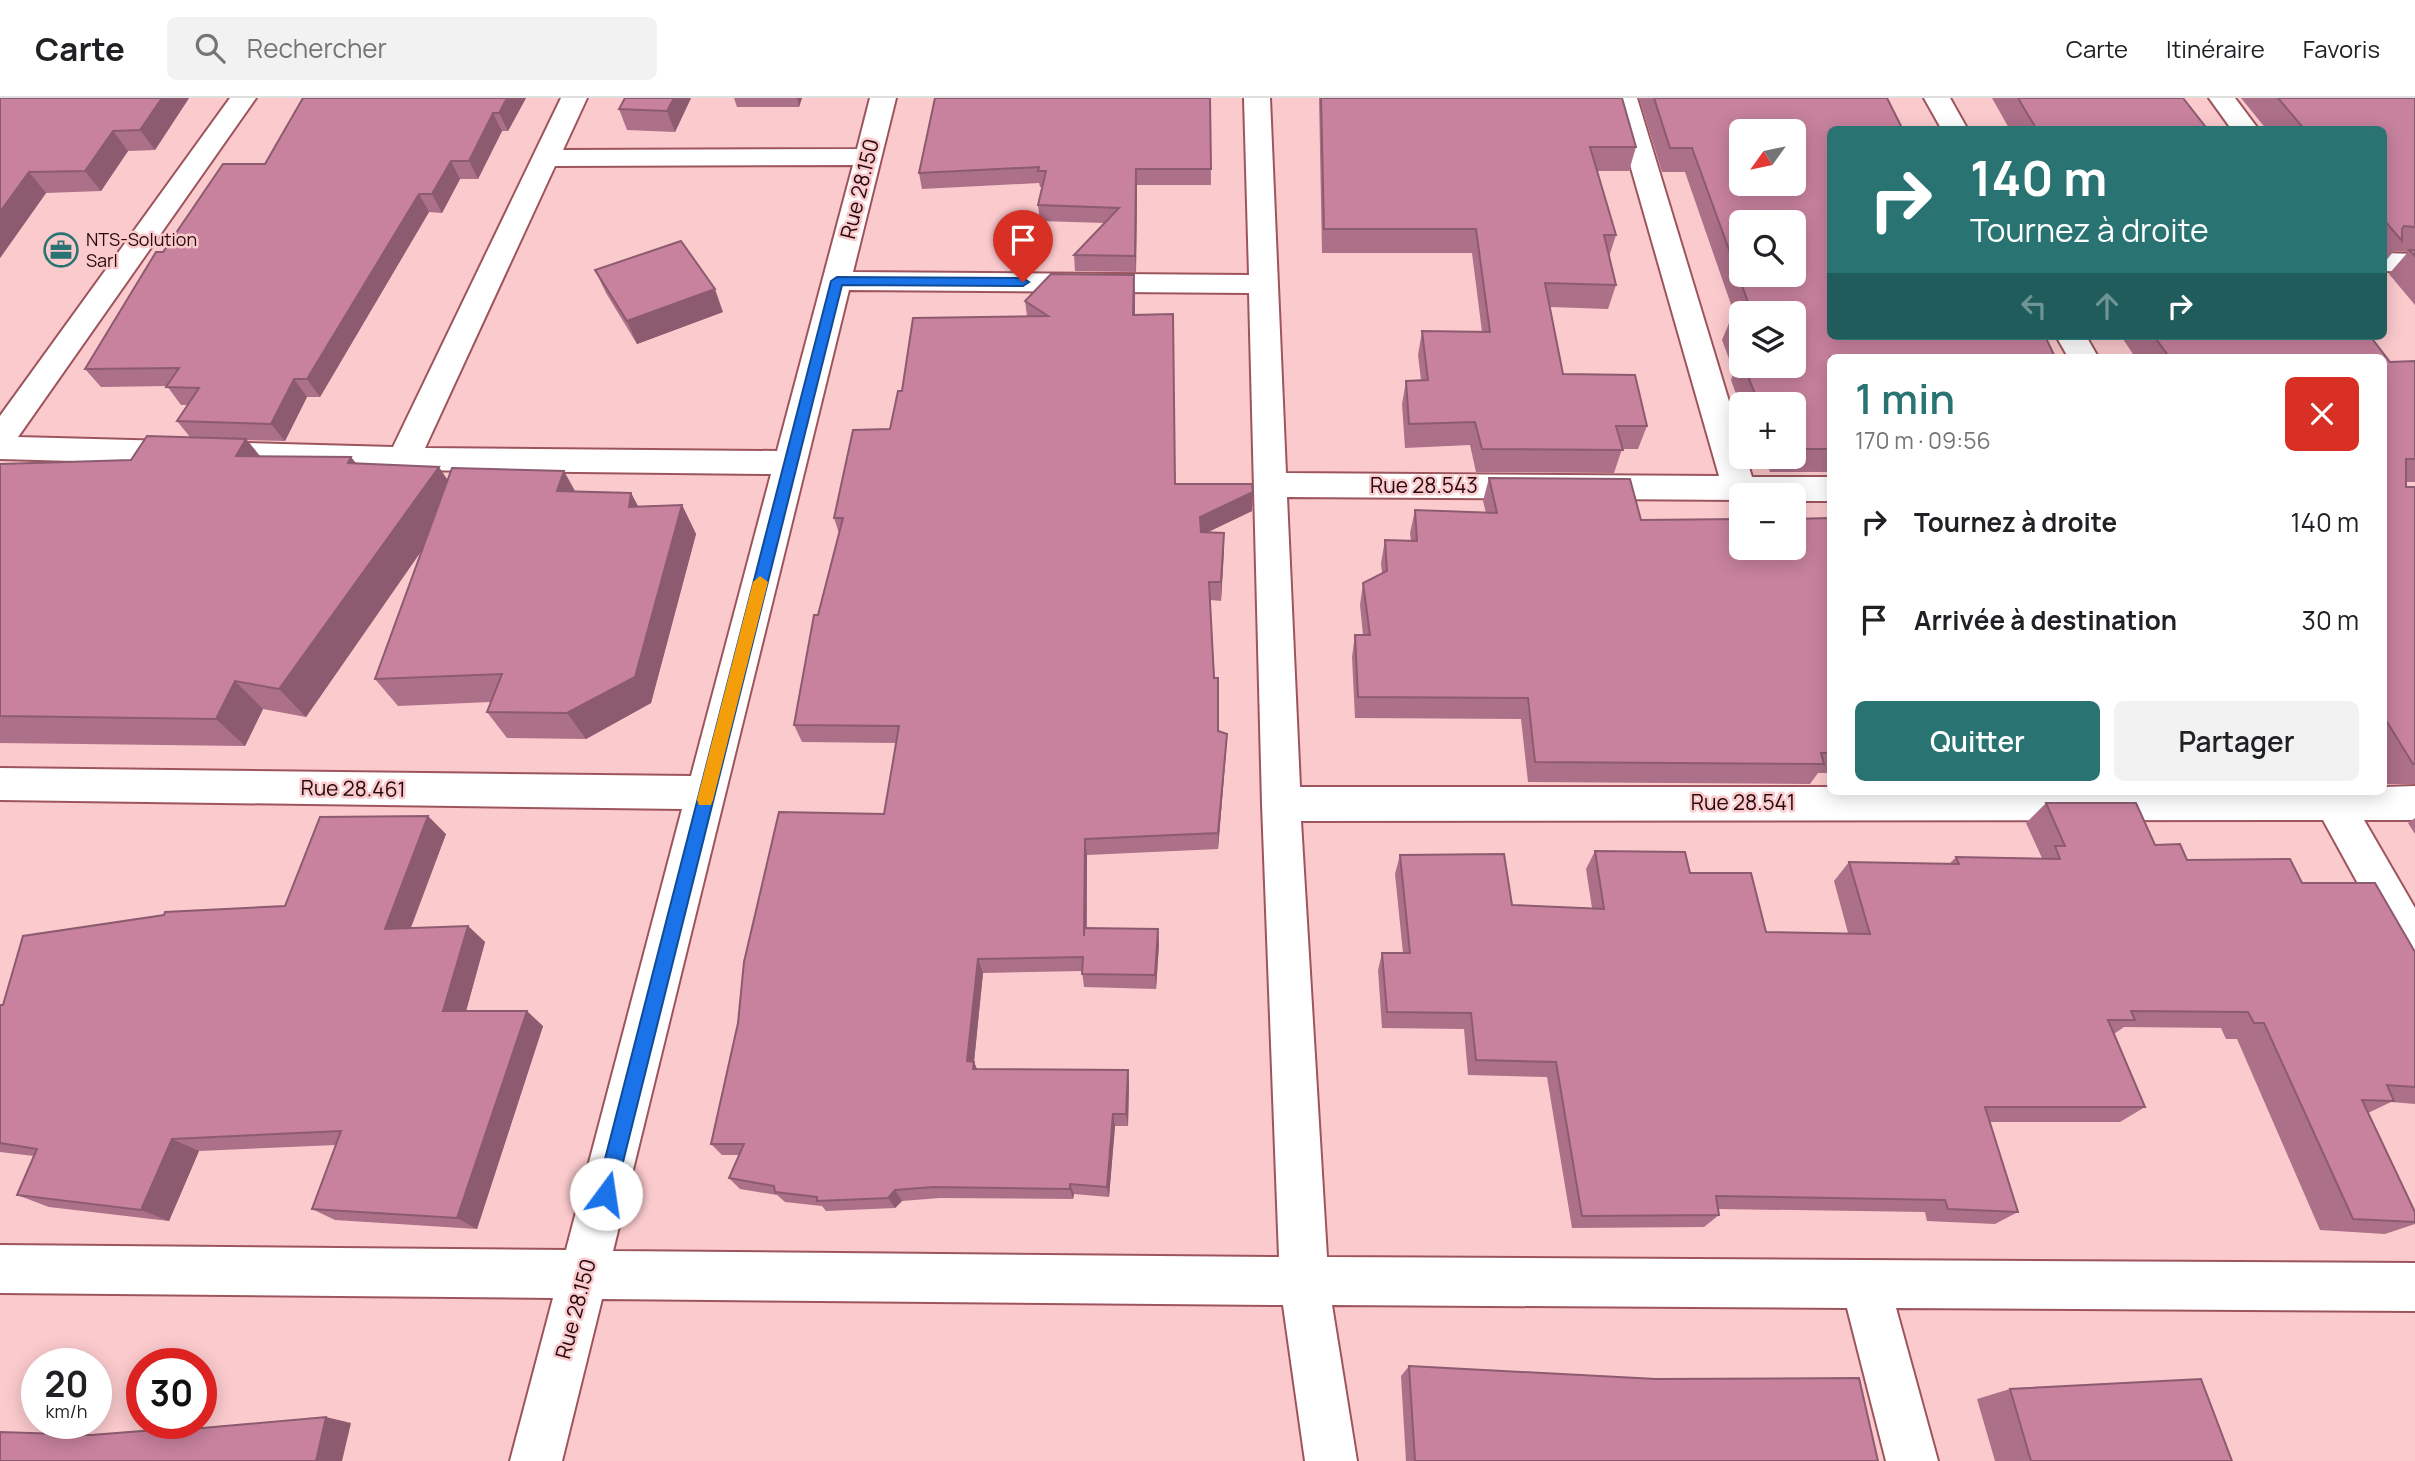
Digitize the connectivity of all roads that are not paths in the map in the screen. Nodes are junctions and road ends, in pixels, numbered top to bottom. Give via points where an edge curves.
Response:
1 (243, 98) edge
2 (574, 98) edge
3 (883, 98) edge
4 (1257, 98) edge
5 (1624, 98) edge
6 (1937, 98) edge
7 (2222, 98) edge
8 (1953, 126) edge
9 (2243, 126) edge
10 (868, 157) junction
11 (546, 158) junction
12 (2387, 262) edge
13 (2415, 263) edge
14 (837, 281) junction
15 (1263, 284) junction
16 (0, 439) edge
17 (0, 448) edge
18 (404, 459) junction
19 (790, 463) junction
20 (1738, 483) edge
21 (1270, 485) junction
22 (1729, 488) edge
23 (1806, 489) edge
24 (1827, 489) edge
25 (0, 784) edge
26 (707, 793) junction
27 (2330, 796) edge
28 (2415, 803) edge
29 (1281, 804) junction
30 (2415, 947) edge
31 (0, 1269) edge
32 (586, 1274) junction
33 (1304, 1281) junction
34 (1865, 1283) junction
35 (2415, 1287) edge
36 (536, 1461) edge
37 (1331, 1461) edge
38 (1912, 1461) edge

1 - 16 street
2 - 11 street
3 - 10 street, Rue 28.150
4 - 15 street
5 - 20 street
6 - 8 street
7 - 9 street
10 - 11 street
10 - 14 street, Rue 28.150
11 - 18 street
12 - 13 street
14 - 15 street
14 - 19 street, Rue 28.150
15 - 21 street
17 - 18 street
18 - 19 street
19 - 26 street, Rue 28.150
21 - 22 street, Rue 28.543
21 - 29 street
23 - 24 street, Rue 28.543
25 - 26 street, Rue 28.461
26 - 32 street, Rue 28.150
27 - 28 street, Rue 28.541
27 - 29 street, Rue 28.541
27 - 30 street
29 - 33 street
31 - 32 street
32 - 33 street
32 - 36 street, Rue 28.150
33 - 34 street
33 - 37 street
34 - 35 street
34 - 38 street

